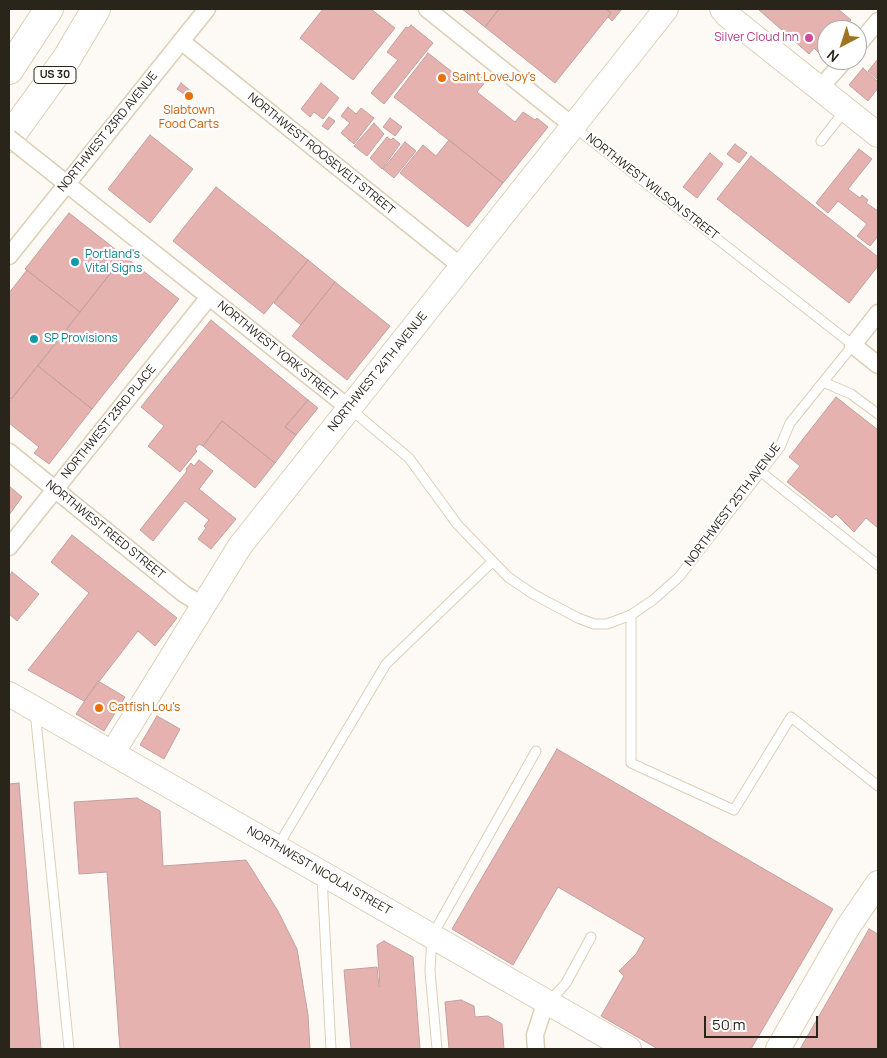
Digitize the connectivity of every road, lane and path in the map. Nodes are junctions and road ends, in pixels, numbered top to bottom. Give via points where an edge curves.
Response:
1 (49, 9) edge
2 (96, 9) edge
3 (207, 9) edge
4 (427, 9) edge
5 (666, 9) edge
6 (720, 11) edge
7 (878, 21) edge
8 (867, 34) edge
9 (181, 41) junction
10 (9, 70) edge
11 (836, 70) edge
12 (819, 89) junction
13 (846, 109) junction
14 (573, 126) junction
15 (878, 135) edge
16 (9, 138) edge
17 (821, 141) dead end
18 (67, 183) junction
19 (9, 256) edge
20 (462, 267) junction
21 (209, 297) junction
22 (878, 313) edge
23 (853, 345) junction
24 (878, 365) edge
25 (823, 382) junction
26 (349, 408) junction
27 (878, 414) edge
28 (9, 452) edge
29 (761, 472) junction
30 (55, 489) junction
31 (9, 548) edge
32 (492, 562) junction
33 (878, 565) edge
34 (204, 606) junction
35 (631, 615) junction
36 (9, 694) edge
37 (34, 708) junction
38 (536, 751) dead end
39 (113, 752) junction
40 (878, 786) edge
41 (278, 846) junction
42 (322, 872) junction
43 (878, 883) edge
44 (432, 936) junction
45 (591, 937) dead end
46 (548, 1002) junction
47 (70, 1049) edge
48 (331, 1049) edge
49 (437, 1049) edge
50 (536, 1049) edge
51 (629, 1049) edge
52 (778, 1049) edge

1 - 10 highway, US 30
2 - 16 highway, US 30 via 67,58
3 - 9 street, NORTHWEST 23RD AVENUE
4 - 14 street, NORTHWEST WILSON STREET
5 - 14 street, NORTHWEST 24TH AVENUE
6 - 12 street
7 - 8 street
9 - 18 street, NORTHWEST 23RD AVENUE
9 - 20 street, NORTHWEST ROOSEVELT STREET
11 - 12 street
12 - 13 street
13 - 15 street
13 - 17 lane
14 - 20 street, NORTHWEST 24TH AVENUE
14 - 23 lane, NORTHWEST WILSON STREET
16 - 18 street, NORTHWEST YORK STREET, bridge
18 - 19 street, NORTHWEST 23RD AVENUE
18 - 21 street, NORTHWEST YORK STREET
20 - 26 street, NORTHWEST 24TH AVENUE
21 - 26 street, NORTHWEST YORK STREET
21 - 30 street, NORTHWEST 23RD PLACE
22 - 23 street, NORTHWEST 25TH AVENUE
23 - 24 street, NORTHWEST WILSON STREET
23 - 25 lane, NORTHWEST 25TH AVENUE
25 - 27 lane via 852,394
25 - 29 lane, NORTHWEST 25TH AVENUE via 790,423 780,447
26 - 32 lane, NORTHWEST YORK STREET via 409,458 458,524
26 - 34 street, NORTHWEST 24TH AVENUE via 236,551
28 - 30 street, NORTHWEST REED STREET
29 - 33 lane
29 - 35 lane, NORTHWEST 25TH AVENUE via 679,577
30 - 31 street, NORTHWEST 23RD PLACE
30 - 34 street, NORTHWEST REED STREET via 184,594
32 - 35 lane, NORTHWEST YORK STREET via 533,594 586,621 607,624
32 - 41 lane via 386,664
34 - 39 street, NORTHWEST 24TH AVENUE
35 - 40 lane via 631,764 734,810 791,717
36 - 37 street, NORTHWEST NICOLAI STREET
37 - 39 street, NORTHWEST NICOLAI STREET
37 - 47 lane
38 - 44 lane
39 - 41 street, NORTHWEST NICOLAI STREET
41 - 42 street, NORTHWEST NICOLAI STREET
42 - 44 street, NORTHWEST NICOLAI STREET
42 - 48 lane
43 - 52 street via 848,927
44 - 46 street, NORTHWEST NICOLAI STREET
44 - 49 lane via 430,972
45 - 46 lane via 566,983
46 - 50 street via 535,1035
46 - 51 street, NORTHWEST NICOLAI STREET

